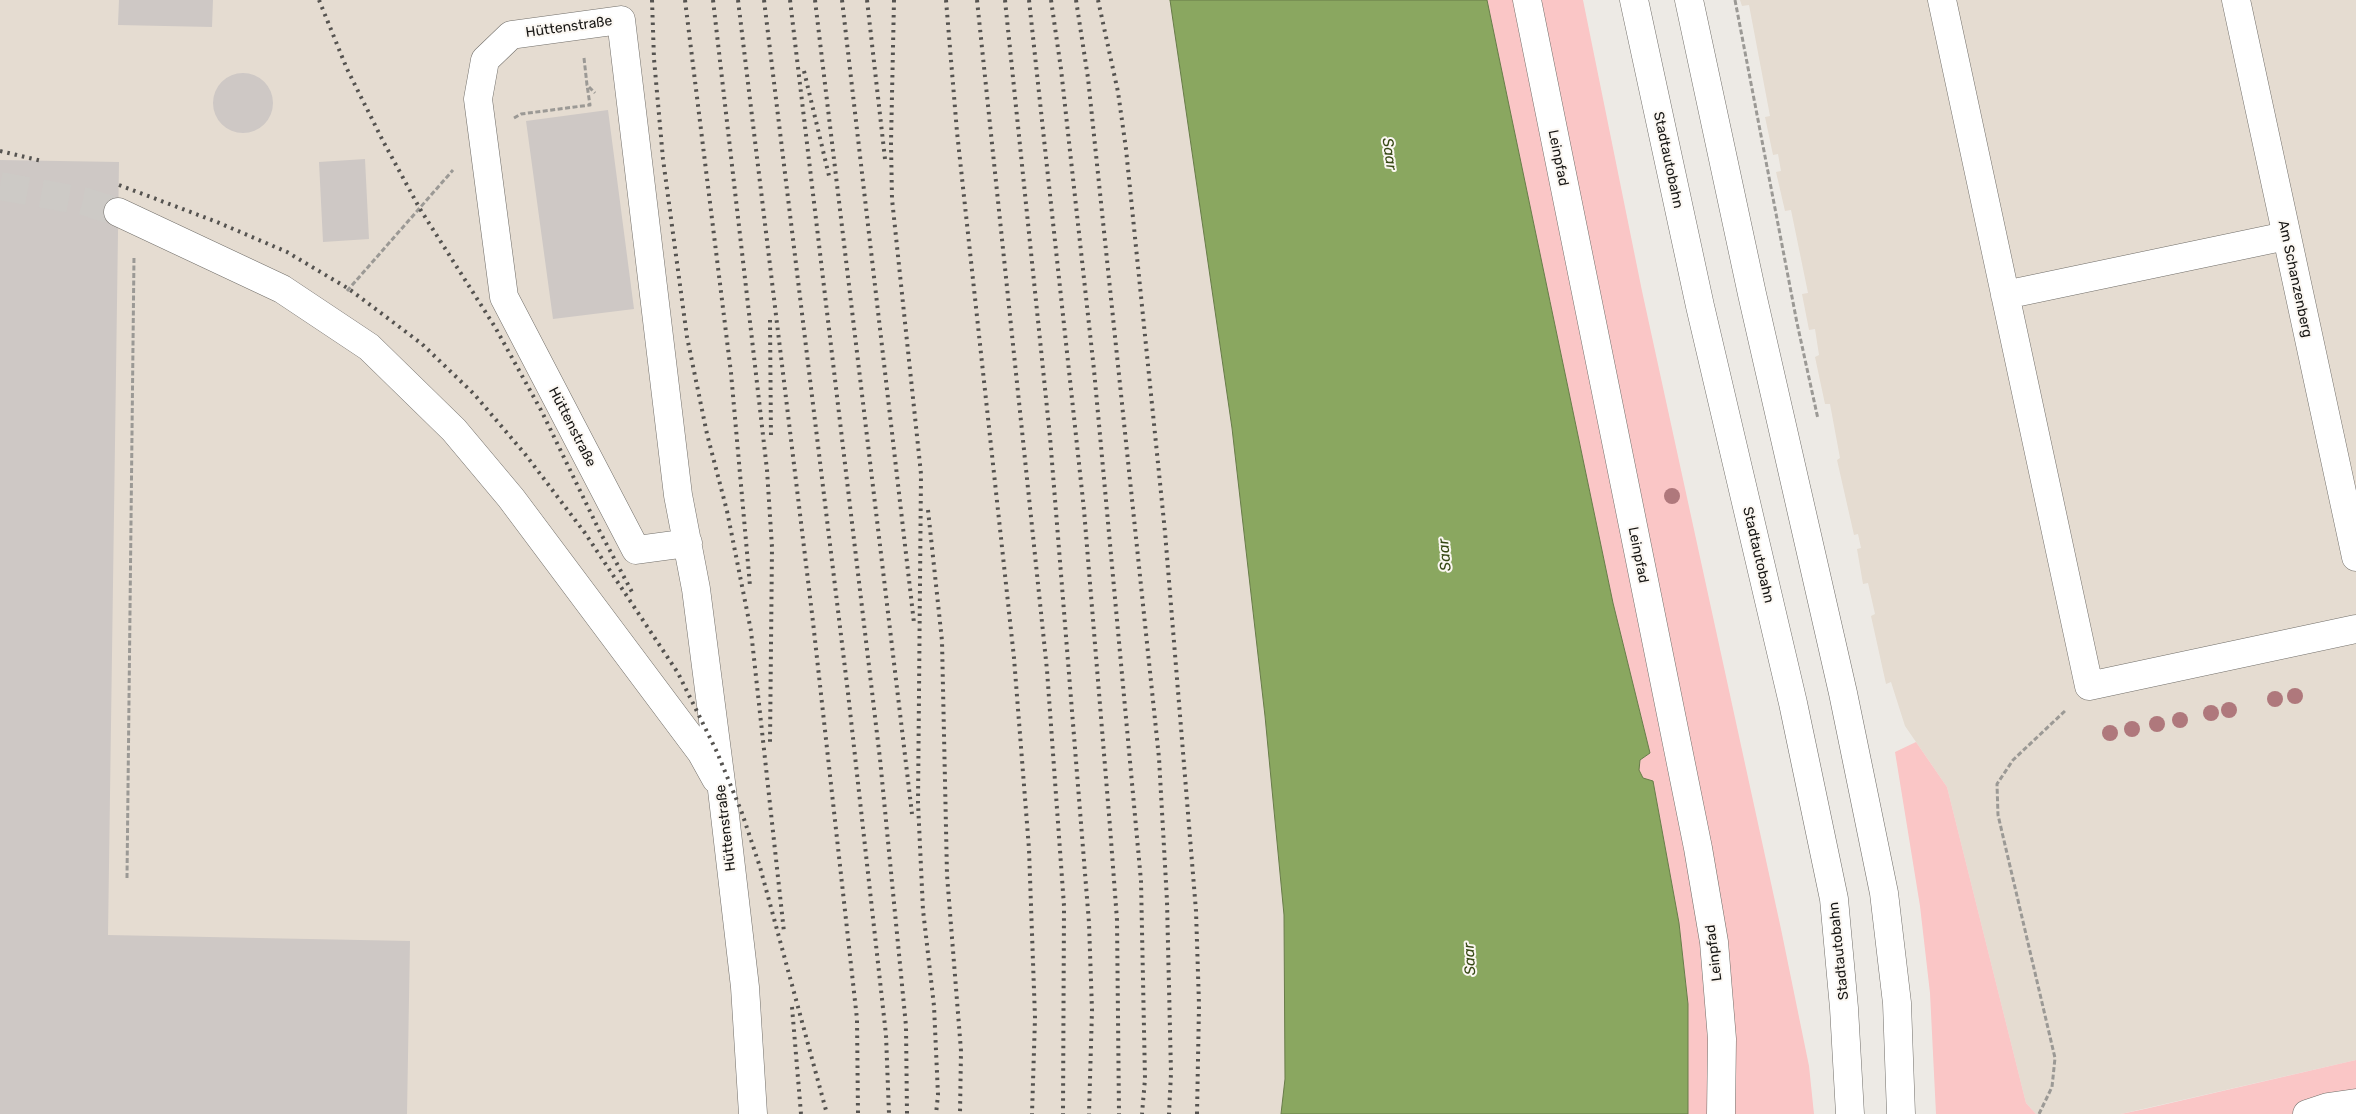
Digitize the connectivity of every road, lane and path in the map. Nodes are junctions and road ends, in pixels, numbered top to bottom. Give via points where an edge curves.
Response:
1 (1527, 0) edge
2 (1634, 0) edge
3 (1689, 0) edge
4 (1735, 0) edge
5 (1942, 0) edge
6 (2236, 0) edge
7 (588, 85) dead end
8 (482, 135) junction
9 (1770, 181) dead end
10 (118, 212) tunnel mouth
11 (2286, 236) junction
12 (143, 258) dead end
13 (2005, 295) junction
14 (323, 316) junction
15 (688, 543) junction
16 (2356, 557) edge
17 (2356, 629) edge
18 (2089, 686) junction
19 (722, 790) junction
20 (127, 878) dead end
21 (2356, 1103) edge
22 (754, 1114) edge
23 (1721, 1114) edge
24 (1850, 1114) edge
25 (1901, 1114) edge
26 (2039, 1114) edge
27 (2307, 1114) edge

1 - 23 main road, Leinpfad via 1698,848 1714,942 1722,1039
2 - 24 main road, Stadtautobahn via 1700,306 1793,703 1834,899
3 - 25 main road via 1843,693 1884,893 1897,1003
4 - 9 path
5 - 13 main road
6 - 11 main road, Am Schanzenberg
7 - 8 path via 590,105 520,114
8 - 14 path
8 - 15 main road, Hüttenstraße via 504,297 636,550
8 - 15 main road, Hüttenstraße via 478,99 485,60 511,35 621,20 677,485
10 - 14 main road via 282,288
11 - 13 main road
11 - 16 main road, Am Schanzenberg
12 - 20 path via 134,254
13 - 18 main road
14 - 19 main road via 369,347 454,430 511,498 701,752
15 - 19 main road, Hüttenstraße
17 - 18 main road
18 - 26 path via 2013,760 1997,784 1998,814 2055,1058 2052,1087
19 - 22 main road, Hüttenstraße via 744,987
21 - 27 main road via 2328,1106

